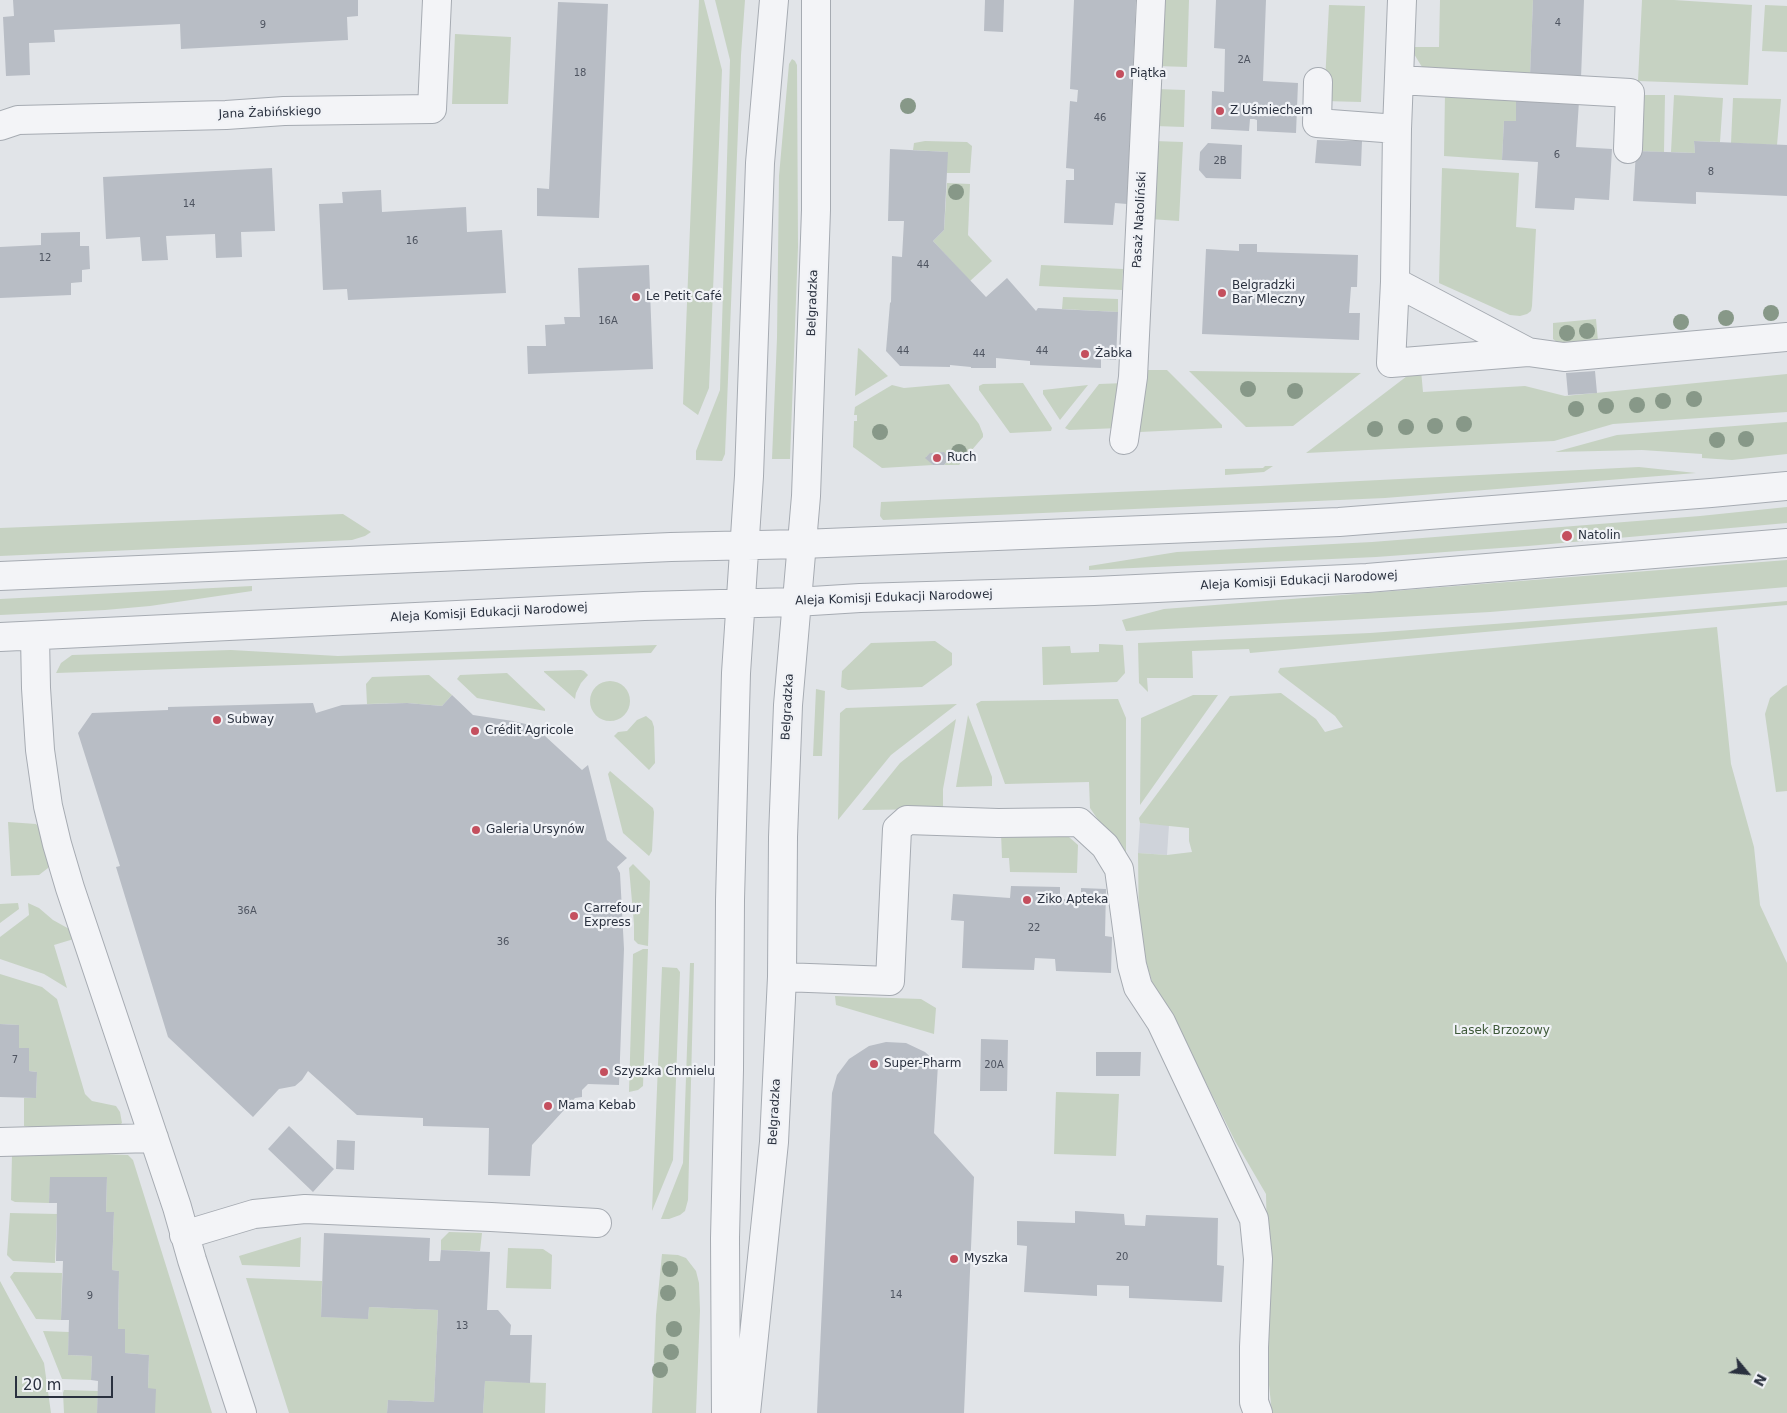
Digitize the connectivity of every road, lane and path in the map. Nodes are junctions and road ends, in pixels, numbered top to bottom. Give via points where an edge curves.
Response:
1 (437, 0) edge
2 (774, 0) edge
3 (816, 0) edge
4 (1150, 0) edge
5 (1402, 0) edge
6 (1400, 80) junction
7 (1318, 82) dead end
8 (0, 126) edge
9 (1396, 129) junction
10 (1628, 149) dead end
11 (1394, 282) junction
12 (1787, 337) edge
13 (1528, 352) junction
14 (1124, 440) dead end
15 (1787, 486) edge
16 (1787, 543) edge
17 (802, 544) junction
18 (745, 545) junction
19 (0, 576) edge
20 (796, 602) junction
21 (741, 604) junction
22 (35, 636) junction
23 (0, 637) edge
24 (782, 977) junction
25 (154, 1138) junction
26 (0, 1142) edge
27 (597, 1223) dead end
28 (184, 1235) junction
29 (242, 1413) edge
30 (726, 1413) edge
31 (746, 1413) edge
32 (1258, 1413) edge

1 - 8 street, Jana Żabińskiego via 432,109 18,120
2 - 18 street via 760,162
3 - 17 street, Belgradzka via 816,210
4 - 14 street, Pasaż Natoliński via 1133,377
5 - 6 street
6 - 9 street
6 - 10 street via 1630,93
7 - 9 street via 1317,123
9 - 11 street
11 - 13 street
11 - 13 street via 1391,364
12 - 13 street via 1564,358
15 - 17 street via 1339,522
16 - 20 street, Aleja Komisji Edukacji Narodowej via 1366,578
17 - 18 street
17 - 20 street, Belgradzka
18 - 19 street
18 - 21 street
20 - 21 street, Aleja Komisji Edukacji Narodowej
20 - 24 street, Belgradzka via 789,682 783,837
21 - 22 street, Aleja Komisji Edukacji Narodowej
21 - 30 street via 730,900
22 - 23 street, Aleja Komisji Edukacji Narodowej
22 - 25 street via 40,750 48,806 70,888
24 - 31 street, Belgradzka via 774,1142
24 - 32 street via 890,981 897,829 907,820 1079,822 1105,846 1119,869 1138,987 1161,1022 1254,1219 1258,1259 1254,1402
25 - 26 street
25 - 28 street
27 - 28 street via 305,1209 254,1214
28 - 29 street

